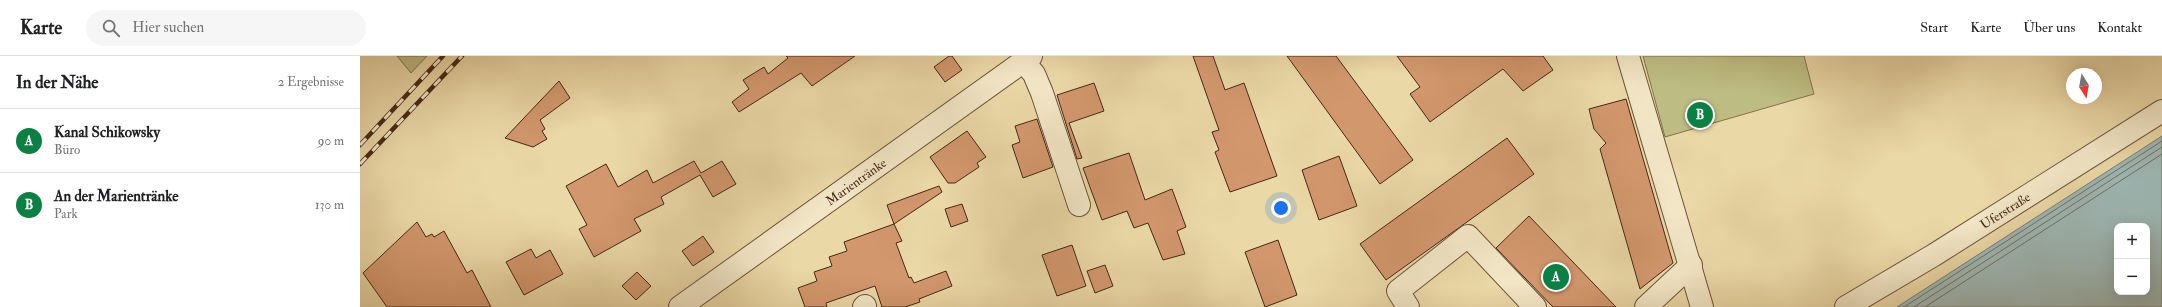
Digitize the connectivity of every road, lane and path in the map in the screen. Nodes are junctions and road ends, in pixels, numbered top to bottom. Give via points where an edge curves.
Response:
1 (1628, 56) edge
2 (1027, 59) edge
3 (2162, 111) edge
4 (1079, 205) dead end
5 (1691, 265) junction
6 (690, 304) edge
7 (1408, 307) edge
8 (1535, 307) edge
9 (1646, 307) edge
10 (1702, 307) edge
11 (1846, 307) edge

1 - 5 street
2 - 4 street via 1042,93
2 - 6 street, Marientränke
3 - 11 street, Uferstraße via 1934,255
5 - 9 street
5 - 10 street
7 - 8 street via 1398,292 1468,236

